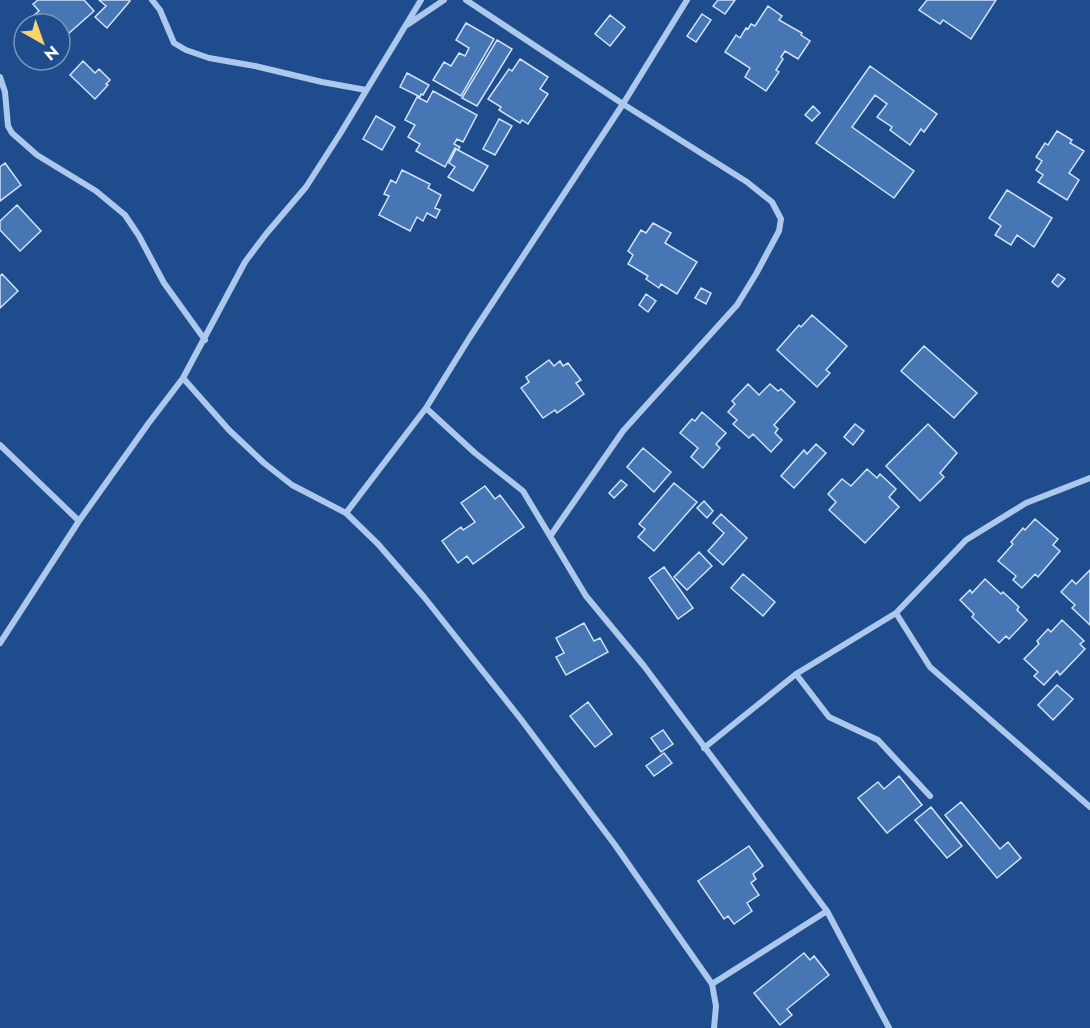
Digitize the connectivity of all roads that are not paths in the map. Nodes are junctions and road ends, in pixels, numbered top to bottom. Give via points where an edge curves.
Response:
1 (152, 0) edge
2 (421, 0) edge
3 (444, 0) edge
4 (466, 0) edge
5 (687, 0) edge
6 (405, 26) junction
7 (0, 77) edge
8 (366, 90) junction
9 (624, 104) junction
10 (205, 340) junction
11 (183, 378) junction
12 (426, 408) junction
13 (0, 445) edge
14 (1090, 478) edge
15 (346, 513) junction
16 (79, 521) junction
17 (551, 535) junction
18 (896, 613) junction
19 (0, 643) edge
20 (796, 674) junction
21 (704, 748) junction
22 (930, 796) dead end
23 (1090, 807) edge
24 (827, 911) junction
25 (711, 984) junction
26 (714, 1028) edge
27 (889, 1028) edge

1 - 8 street via 174,43 186,50
2 - 6 street
3 - 6 street
4 - 9 street
5 - 9 street
6 - 8 street
7 - 10 street via 12,133 37,155 96,190 125,215 164,283
8 - 10 street via 306,187 245,262
9 - 12 street
9 - 17 street via 747,182 772,202 781,224 737,305 623,431
10 - 11 street
11 - 15 street via 264,463 292,485
11 - 16 street
12 - 15 street
12 - 17 street via 523,491
13 - 16 street
14 - 18 street via 1026,503 966,540
15 - 25 street via 424,597 520,718 615,845
16 - 19 street
17 - 21 street via 586,596
18 - 20 street
18 - 23 street via 930,667
20 - 21 street
20 - 22 street via 829,717 878,740
21 - 24 street
24 - 25 street
24 - 27 street
25 - 26 street via 716,1006

